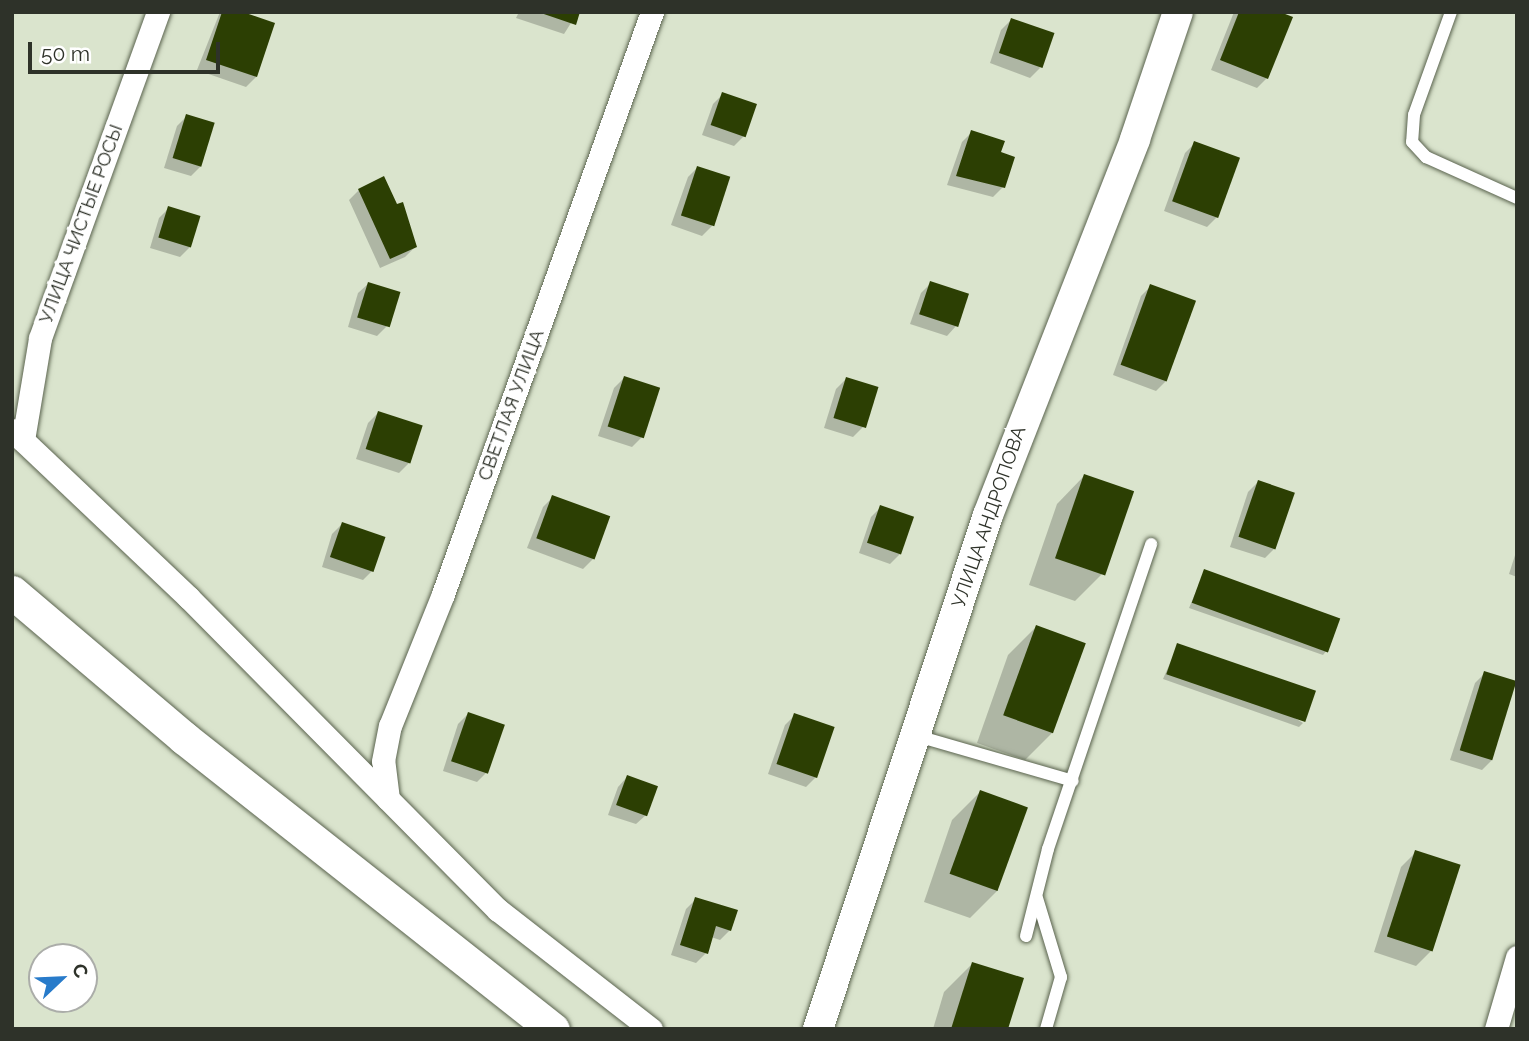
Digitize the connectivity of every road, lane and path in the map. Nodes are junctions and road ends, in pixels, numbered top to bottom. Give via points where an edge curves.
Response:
1 (158, 12) edge
2 (652, 12) edge
3 (1178, 12) edge
4 (1451, 12) edge
5 (1517, 198) edge
6 (18, 435) edge
7 (1152, 544) dead end
8 (12, 592) edge
9 (917, 736) junction
10 (1073, 781) junction
11 (388, 799) junction
12 (1037, 898) junction
13 (1026, 936) dead end
14 (1517, 957) edge
15 (553, 1029) edge
16 (651, 1029) edge
17 (818, 1029) edge
18 (1046, 1029) edge
19 (1496, 1029) edge

1 - 6 street, УЛИЦА ЧИСТЫЕ РОСЫ via 40,338
2 - 11 street, СВЕТЛАЯ УЛИЦА via 451,570 390,726 383,761
3 - 9 street, УЛИЦА АНДРОПОВА via 1135,139 988,515
4 - 5 lane via 1414,115 1412,142 1426,157
6 - 11 street via 188,597
7 - 10 lane
8 - 15 main road via 184,738
9 - 10 lane
9 - 17 street, УЛИЦА АНДРОПОВА
10 - 12 lane via 1048,849
11 - 16 street via 498,910
12 - 13 lane
12 - 18 lane via 1061,977
14 - 19 street

